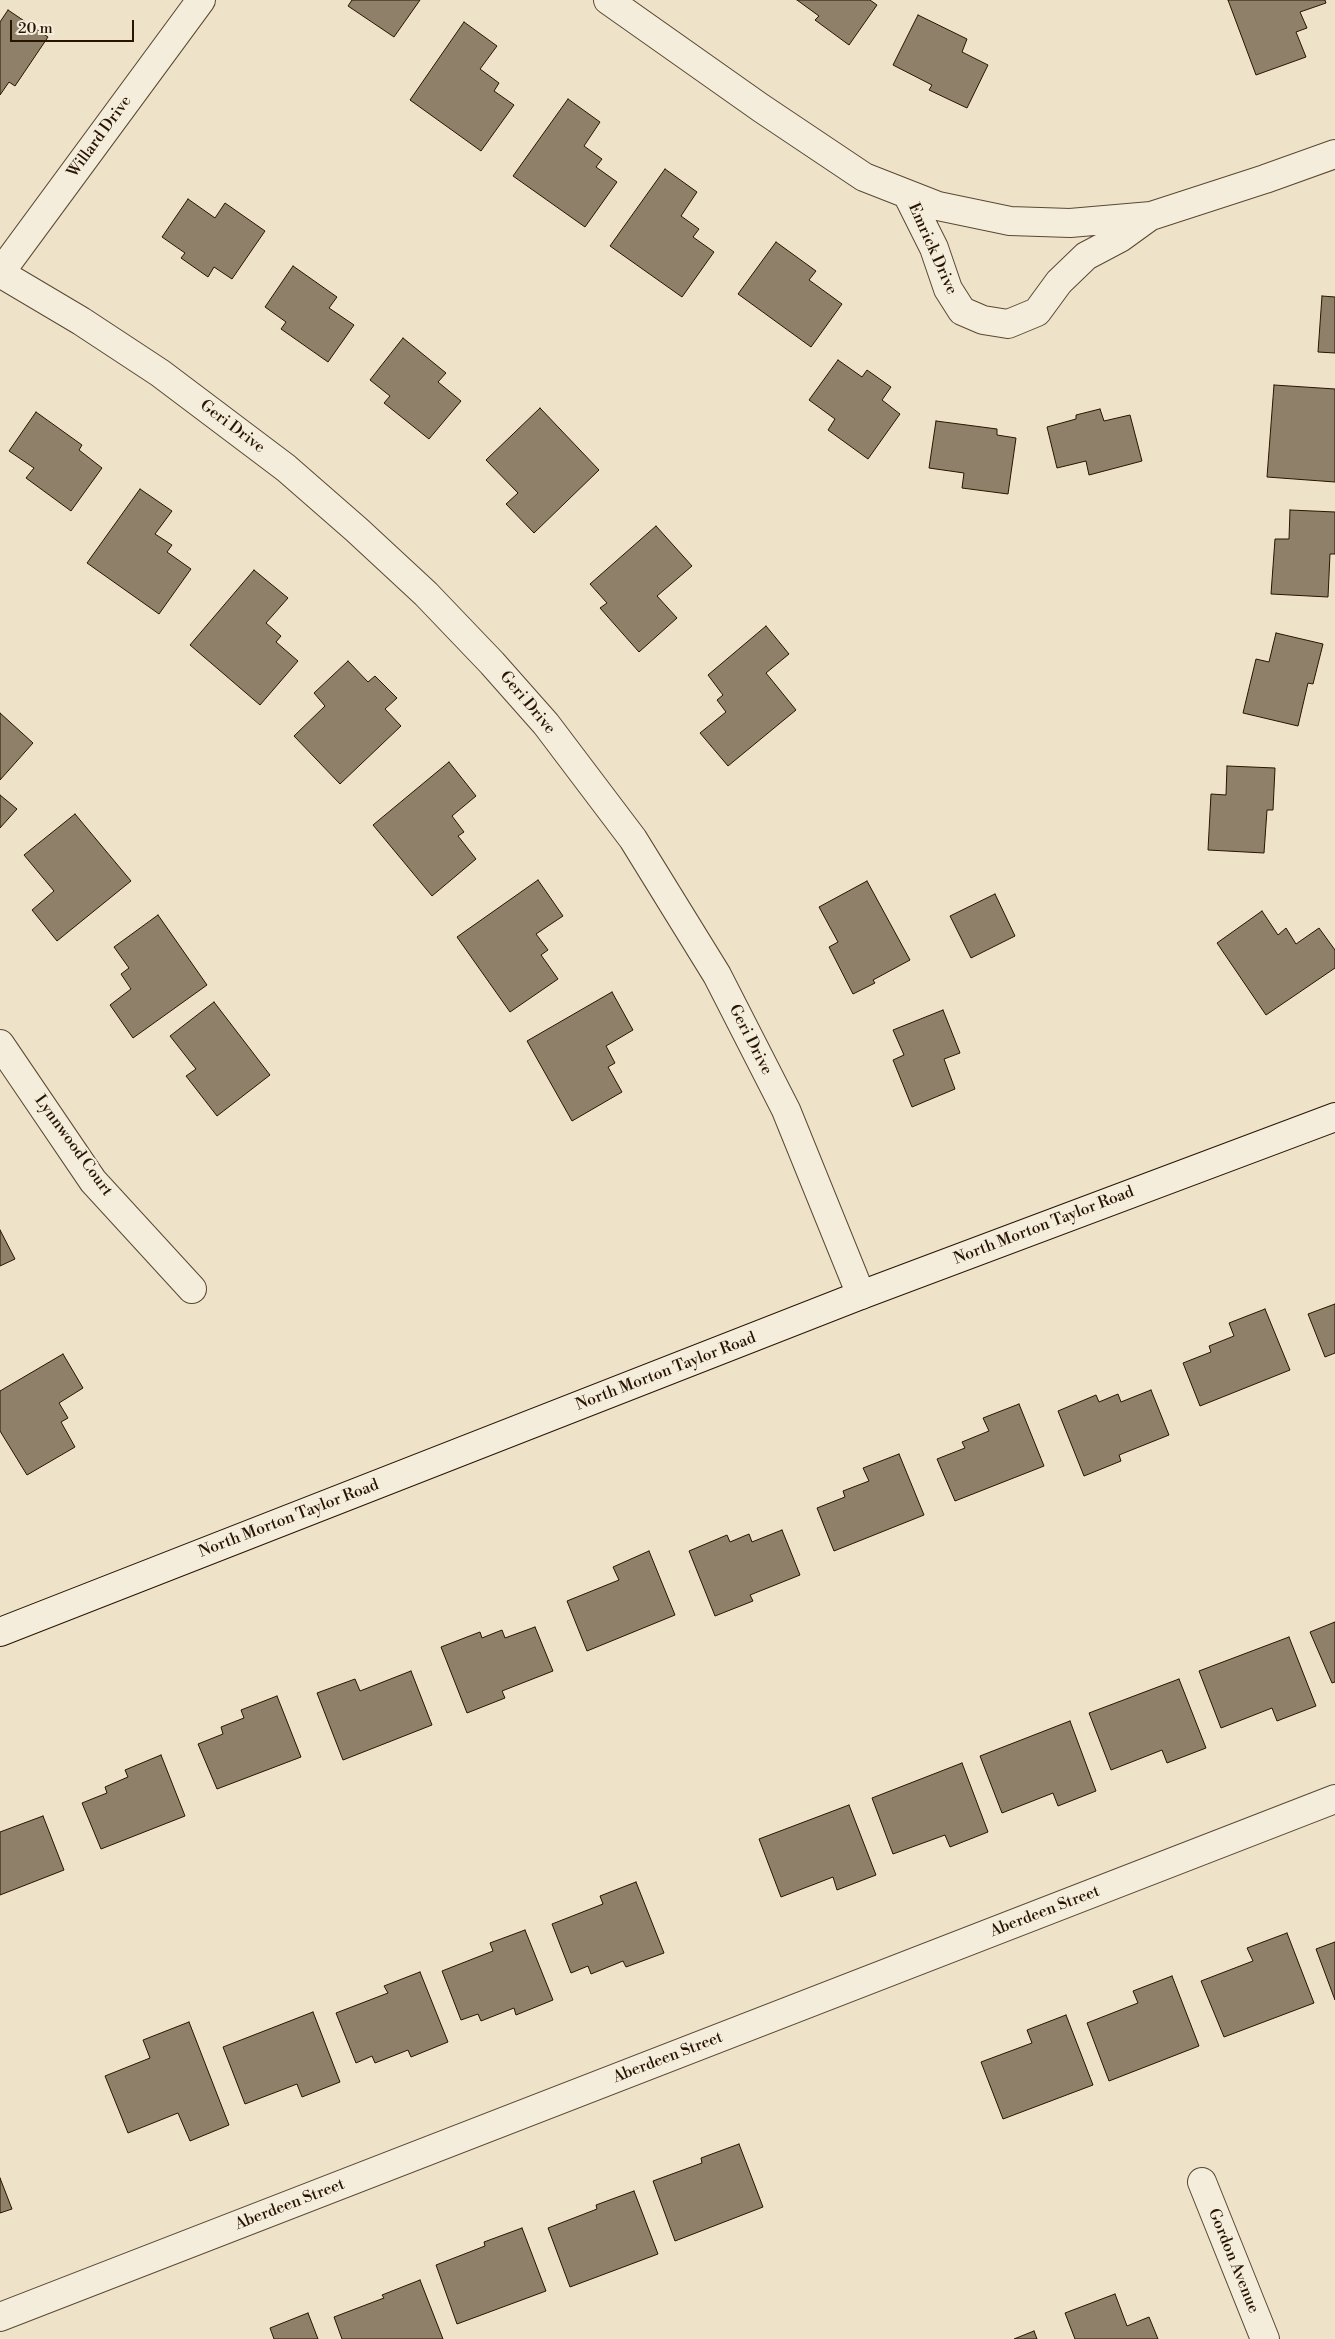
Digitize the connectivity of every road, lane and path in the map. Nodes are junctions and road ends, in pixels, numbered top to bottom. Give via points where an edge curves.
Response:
1 (201, 0) edge
2 (608, 0) edge
3 (1335, 154) edge
4 (907, 194) junction
5 (1151, 216) junction
6 (0, 273) edge
7 (0, 1044) edge
8 (1335, 1117) edge
9 (192, 1288) dead end
10 (861, 1295) junction
11 (0, 1632) edge
12 (1335, 1799) edge
13 (1202, 2182) dead end
14 (0, 2317) edge
15 (1265, 2339) edge

1 - 6 street, Willard Drive
2 - 4 street, Emrick Drive via 864,177
3 - 5 street, Emrick Drive
4 - 5 street, Emrick Drive via 938,206 1010,221 1070,224
4 - 5 street, Emrick Drive via 934,248 948,289 962,310 983,320 1008,324 1037,312 1059,282 1086,256
6 - 10 street, Geri Drive via 160,373 286,468 426,594 546,724 632,839 717,975 786,1110
7 - 9 street, Lynnwood Court via 93,1181
8 - 10 street, North Morton Taylor Road
10 - 11 street, North Morton Taylor Road
12 - 14 street, Aberdeen Street
13 - 15 street, Gordon Avenue

